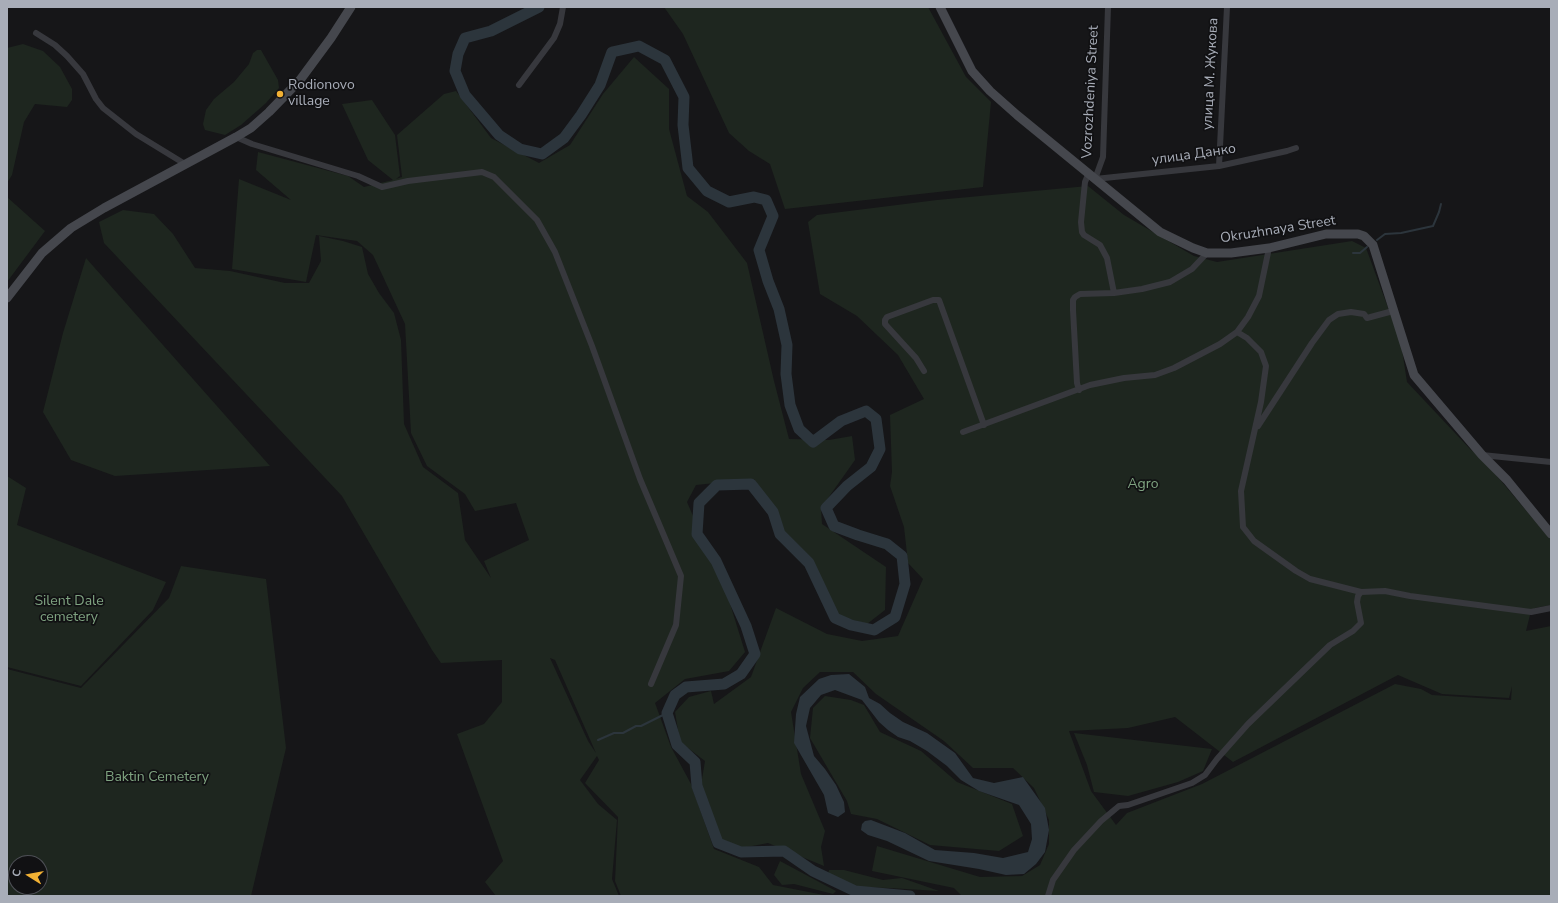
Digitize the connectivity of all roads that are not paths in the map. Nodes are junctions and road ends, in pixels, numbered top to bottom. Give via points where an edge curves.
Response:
1 (351, 7) edge
2 (563, 7) edge
3 (940, 7) edge
4 (1108, 7) edge
5 (1227, 7) edge
6 (36, 33) dead end
7 (519, 85) dead end
8 (236, 137) junction
9 (1296, 148) dead end
10 (185, 164) junction
11 (1219, 166) junction
12 (1091, 177) junction
13 (1269, 248) junction
14 (1207, 253) junction
15 (1114, 293) junction
16 (7, 298) edge
17 (1393, 311) junction
18 (1237, 332) junction
19 (924, 371) dead end
20 (1079, 390) junction
21 (984, 425) junction
22 (963, 432) dead end
23 (1254, 432) junction
24 (1482, 455) junction
25 (1551, 462) edge
26 (1551, 534) edge
27 (1361, 592) junction
28 (1551, 608) edge
29 (651, 684) dead end
30 (1048, 896) edge

1 - 8 street via 332,38 300,80 270,112
2 - 7 street via 554,38
3 - 12 street, Okruzhnaya Street via 972,71 1017,116
4 - 12 street, Vozrozhdeniya Street via 1103,156
5 - 11 street, улица М. Жукова
6 - 10 street via 67,56 83,74 103,108 136,134
8 - 10 street
8 - 29 street via 358,176 382,187 408,181 482,172 494,177 537,220 555,252 640,479 681,576 676,625
9 - 11 street, улица Данко
10 - 16 street via 71,228 42,253
11 - 12 street, улица Данко
12 - 14 street, Okruzhnaya Street via 1160,232
12 - 15 street, Vozrozhdeniya Street via 1085,182 1082,232 1100,245 1107,258
13 - 14 street, Okruzhnaya Street
13 - 17 street, Okruzhnaya Street via 1326,234 1364,236 1373,245
13 - 18 street via 1259,296
14 - 15 street via 1192,269 1170,282
15 - 20 street via 1080,294 1073,300
17 - 23 street via 1367,318 1364,314 1351,312 1338,314 1329,320
17 - 24 street, Okruzhnaya Street via 1414,375
18 - 20 street via 1220,344 1155,375 1108,381
18 - 23 street via 1261,352 1266,366
19 - 21 street via 916,358 885,324 885,320 887,316 939,300
20 - 21 street
21 - 22 street
23 - 27 street via 1241,491 1243,527 1249,536 1310,579
24 - 25 street
24 - 26 street, Okruzhnaya Street via 1507,480
27 - 28 street via 1385,591 1531,612
27 - 30 street via 1356,602 1361,623 1330,645 1248,724 1205,775 1192,783 1128,806 1119,806 1074,850 1053,880

